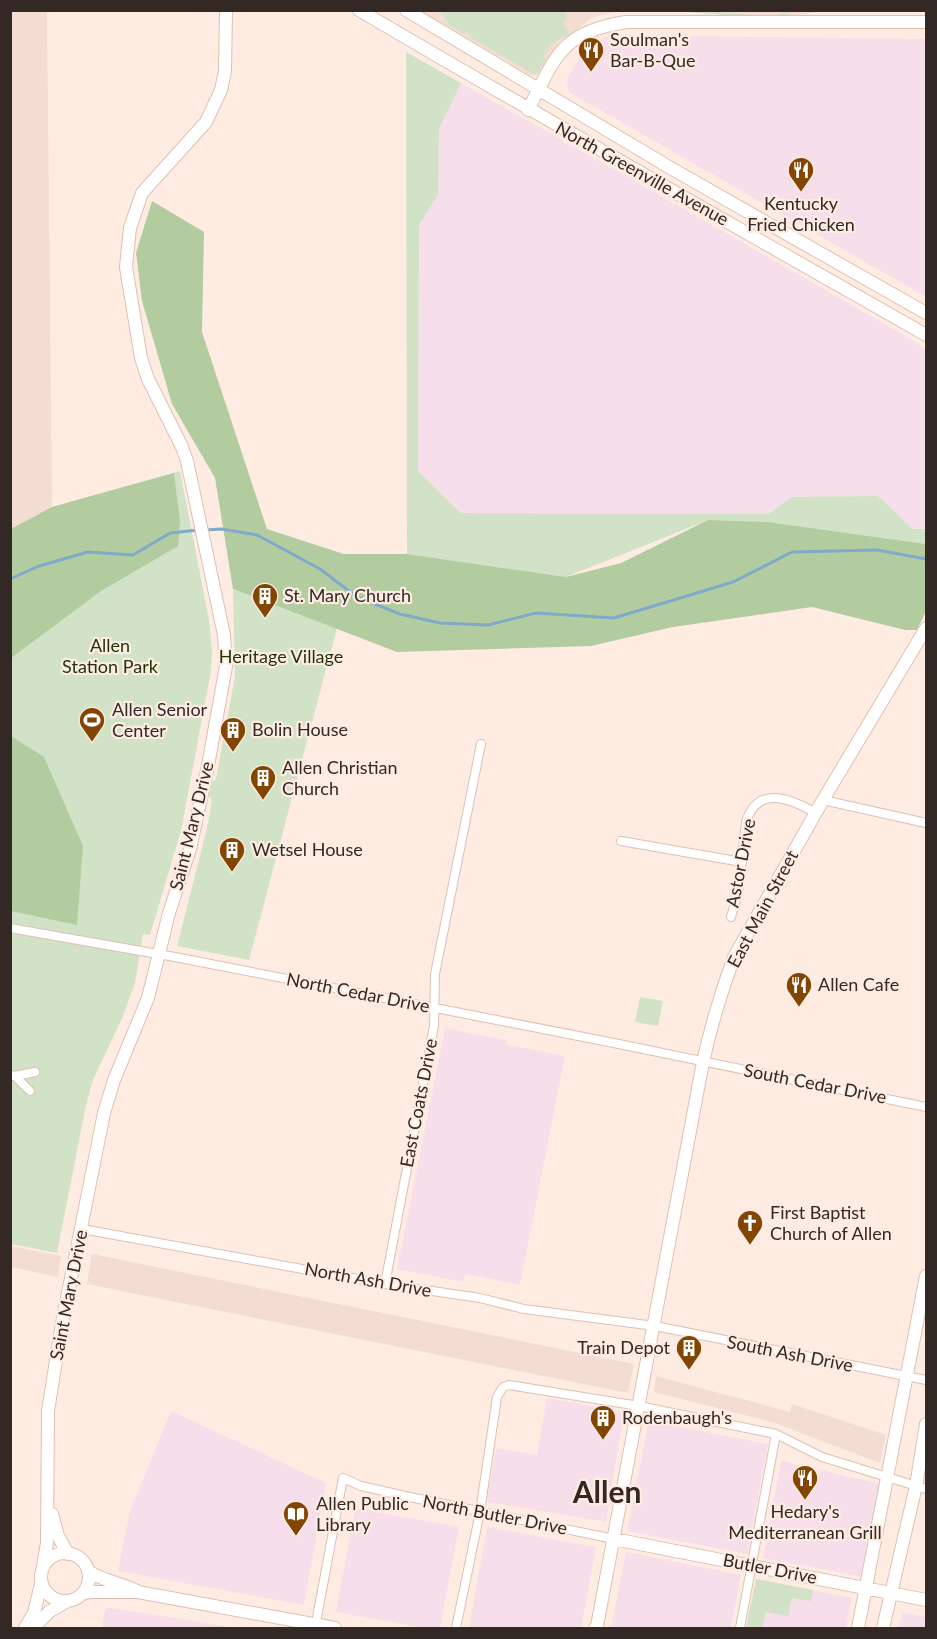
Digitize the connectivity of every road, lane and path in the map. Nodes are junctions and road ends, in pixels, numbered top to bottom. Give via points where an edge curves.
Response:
1 (226, 10) edge
2 (359, 10) edge
3 (406, 10) edge
4 (927, 22) edge
5 (539, 89) junction
6 (528, 110) junction
7 (927, 312) edge
8 (927, 335) edge
9 (927, 628) edge
10 (481, 744) dead end
11 (823, 800) junction
12 (816, 813) junction
13 (927, 823) edge
14 (621, 841) dead end
15 (742, 861) junction
16 (731, 917) dead end
17 (11, 928) edge
18 (159, 955) junction
19 (434, 1008) junction
20 (704, 1062) junction
21 (35, 1072) dead end
22 (13, 1076) edge
23 (30, 1091) dead end
24 (927, 1107) edge
25 (82, 1229) junction
26 (927, 1276) edge
27 (385, 1284) junction
28 (655, 1326) junction
29 (907, 1377) junction
30 (927, 1380) edge
31 (639, 1406) junction
32 (927, 1424) edge
33 (776, 1434) junction
34 (888, 1478) junction
35 (921, 1487) edge
36 (48, 1492) junction
37 (480, 1512) junction
38 (614, 1539) junction
39 (68, 1554) junction
40 (43, 1566) junction
41 (752, 1566) junction
42 (88, 1571) junction
43 (41, 1584) junction
44 (866, 1588) junction
45 (138, 1592) junction
46 (892, 1593) junction
47 (82, 1594) junction
48 (927, 1600) edge
49 (66, 1602) junction
50 (315, 1627) edge
51 (597, 1628) edge
52 (25, 1629) edge
53 (33, 1629) edge
54 (335, 1629) edge
55 (456, 1629) edge
56 (740, 1629) edge
57 (858, 1629) edge
58 (883, 1629) edge

1 - 18 street, Saint Mary Drive via 226,60 221,90 206,122 142,193 129,228 126,267 144,369 182,447 225,641 224,681 195,829
2 - 6 street, North Greenville Avenue
3 - 5 street, North Greenville Avenue
4 - 5 street via 626,22 586,32 568,44
5 - 6 street
5 - 7 street, North Greenville Avenue
6 - 8 street, North Greenville Avenue
9 - 11 street, East Main Street
10 - 19 street, East Coats Drive via 435,974
11 - 12 street, East Main Street
11 - 13 street
12 - 15 street, Astor Drive via 775,797 755,805 746,822
12 - 20 street, East Main Street via 734,957
14 - 15 street
15 - 16 street, Astor Drive
17 - 18 street, North Cedar Drive
18 - 19 street, North Cedar Drive
18 - 25 street, Saint Mary Drive via 148,998 104,1113
19 - 20 street, North Cedar Drive
19 - 27 street, East Coats Drive via 434,1026
20 - 24 street, South Cedar Drive
20 - 28 street, East Main Street
21 - 22 street
22 - 23 street
25 - 27 street, North Ash Drive
25 - 36 street, Saint Mary Drive via 48,1411
26 - 29 street
27 - 28 street, North Ash Drive
28 - 29 street, South Ash Drive
28 - 31 street, East Main Street
29 - 30 street, South Ash Drive
29 - 34 street
31 - 33 street
31 - 37 street via 503,1387 497,1397
31 - 38 street, East Main Street
32 - 35 street
33 - 34 street via 822,1457
33 - 41 street
34 - 35 street
34 - 44 street
35 - 46 street
36 - 39 street, Saint Mary Drive via 58,1536
36 - 40 street, Saint Mary Drive
37 - 38 street, North Butler Drive
37 - 50 street, North Butler Drive via 361,1486 343,1478
37 - 55 street
38 - 41 street, Butler Drive
38 - 51 street, East Main Street
39 - 40 street via 54,1556
39 - 42 street via 81,1560
40 - 43 street
41 - 44 street, Butler Drive
41 - 56 street
42 - 45 street
42 - 47 street via 88,1583
43 - 49 street via 48,1595
43 - 52 street via 34,1613
44 - 46 street, Butler Drive
44 - 57 street
45 - 47 street
45 - 50 street
46 - 48 street, Butler Drive
46 - 58 street
47 - 49 street
49 - 53 street via 50,1611
50 - 54 street

